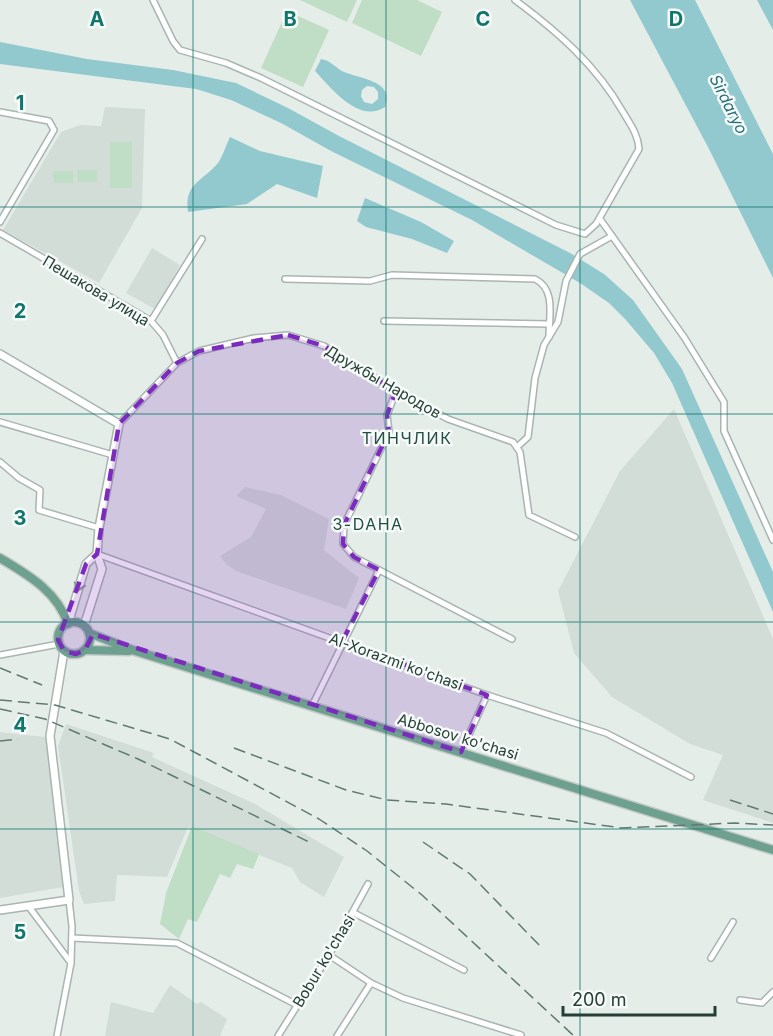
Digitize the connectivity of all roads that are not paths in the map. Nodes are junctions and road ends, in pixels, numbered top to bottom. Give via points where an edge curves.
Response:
1 (153, 0) edge
2 (515, 0) edge
3 (0, 112) edge
4 (600, 219) junction
5 (0, 222) edge
6 (0, 233) edge
7 (612, 236) junction
8 (202, 239) dead end
9 (285, 279) dead end
10 (151, 321) junction
11 (384, 321) dead end
12 (549, 324) junction
13 (549, 337) junction
14 (0, 354) edge
15 (177, 363) junction
16 (396, 391) junction
17 (0, 422) edge
18 (119, 424) junction
19 (517, 447) junction
20 (113, 455) junction
21 (0, 462) edge
22 (99, 528) junction
23 (575, 537) dead end
24 (773, 540) edge
25 (97, 554) junction
26 (0, 558) edge
27 (379, 570) junction
28 (68, 624) junction
29 (86, 629) junction
30 (512, 639) dead end
31 (342, 642) junction
32 (62, 648) junction
33 (85, 650) junction
34 (135, 651) junction
35 (0, 655) edge
36 (487, 695) junction
37 (312, 706) junction
38 (461, 752) junction
39 (691, 777) dead end
40 (773, 850) edge
41 (368, 884) dead end
42 (69, 900) junction
43 (29, 907) junction
44 (0, 910) edge
45 (354, 913) junction
46 (733, 922) dead end
47 (72, 938) junction
48 (329, 955) junction
49 (711, 958) dead end
50 (70, 963) junction
51 (464, 970) dead end
52 (371, 984) junction
53 (773, 993) edge
54 (740, 1000) dead end
55 (297, 1005) junction
56 (521, 1035) edge
57 (57, 1036) edge
58 (278, 1036) edge
59 (337, 1036) edge

1 - 4 street via 180,50 261,78 556,225 585,234
2 - 4 street via 573,46 607,84 638,138 639,149
3 - 5 street via 49,121 54,130
4 - 7 street
6 - 10 street, Пешакова улица
7 - 13 street via 580,254 566,281 558,322
7 - 24 street via 684,337 724,402 724,431
8 - 10 street
9 - 12 street via 370,281 392,275 528,278 548,288
10 - 15 street, Пешакова улица
11 - 12 street
12 - 13 street
13 - 19 street via 535,378 528,437
14 - 18 street
15 - 16 street, Дружбы Народов via 225,343 288,335 324,346
15 - 18 street, Дружбы Народов
16 - 19 street, Дружбы Народов via 448,419 504,438
16 - 27 street via 387,415 389,432 342,535 343,544 354,557
17 - 20 street
18 - 20 street
19 - 23 street via 529,515
20 - 22 street
21 - 22 street via 40,490 39,510
22 - 25 street
25 -> 28 street via 86,564
25 - 29 street via 102,569
25 - 31 street, Al-Xorazmi ko'chasi
26 - 28 main road via 39,582 63,611
27 - 30 street
27 - 31 street
28 - 29 main road via 76,622
28 - 32 main road via 60,630
29 - 33 main road via 90,642
29 - 34 main road, Abbosov ko'chasi
31 - 36 street, Al-Xorazmi ko'chasi
31 - 37 street
32 - 33 main road via 76,654
32 - 35 street
32 - 42 street via 50,736
33 - 34 main road, Abbosov ko'chasi
34 - 37 main road, Abbosov ko'chasi
36 - 38 street
36 - 39 street, Al-Xorazmi ko'chasi via 606,733
37 - 38 main road, Abbosov ko'chasi
38 - 40 main road, Abbosov ko'chasi
41 - 45 street, Bobur ko'chasi
42 - 43 street
42 - 47 street
43 - 44 street
43 - 50 street
45 - 48 street, Bobur ko'chasi
45 - 51 street
46 - 49 street
47 - 50 street
47 - 55 street via 177,943
48 - 52 street
48 - 55 street, Bobur ko'chasi
50 - 57 street
52 - 56 street
52 - 59 street
53 - 54 street via 762,1003
55 - 58 street, Bobur ko'chasi

